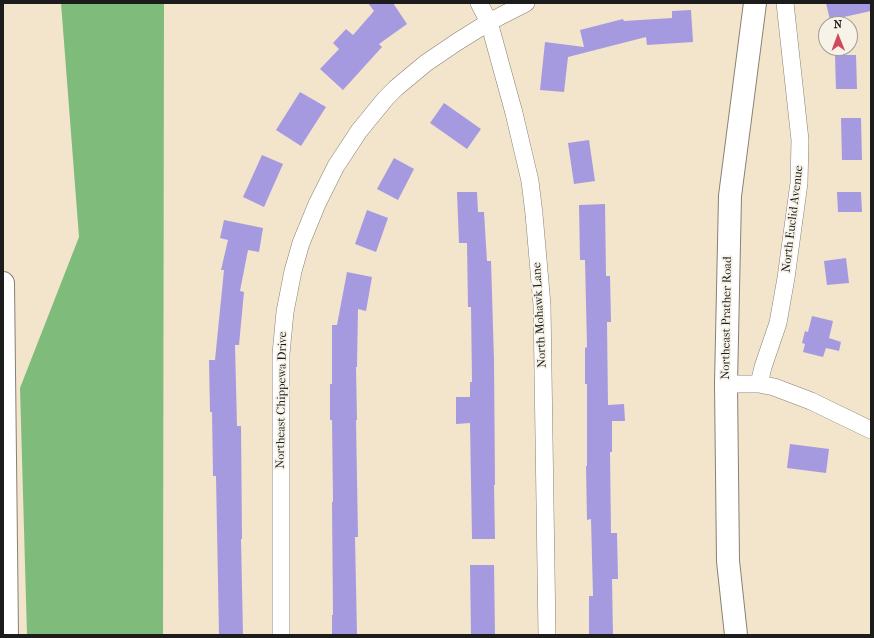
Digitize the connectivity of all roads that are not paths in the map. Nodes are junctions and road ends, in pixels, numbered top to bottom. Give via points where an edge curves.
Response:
1 (478, 3) edge
2 (526, 3) edge
3 (755, 3) edge
4 (785, 3) edge
5 (489, 22) junction
6 (3, 284) edge
7 (726, 384) junction
8 (759, 384) junction
9 (871, 430) edge
10 (7, 635) edge
11 (281, 635) edge
12 (547, 635) edge
13 (736, 635) edge

1 - 5 street, North Mohawk Lane
2 - 5 street, Northeast Chippewa Drive
3 - 7 main road, Northeast Prather Road via 730,196
4 - 8 street, North Euclid Avenue via 800,140 799,183 778,323
5 - 11 street, Northeast Chippewa Drive via 426,63 386,98 359,131 336,166 301,243 285,312 281,354
5 - 12 street, North Mohawk Lane via 530,181 534,214 542,305
6 - 10 main road
7 - 8 street
7 - 13 main road, Northeast Prather Road via 728,561
8 - 9 street via 811,401

